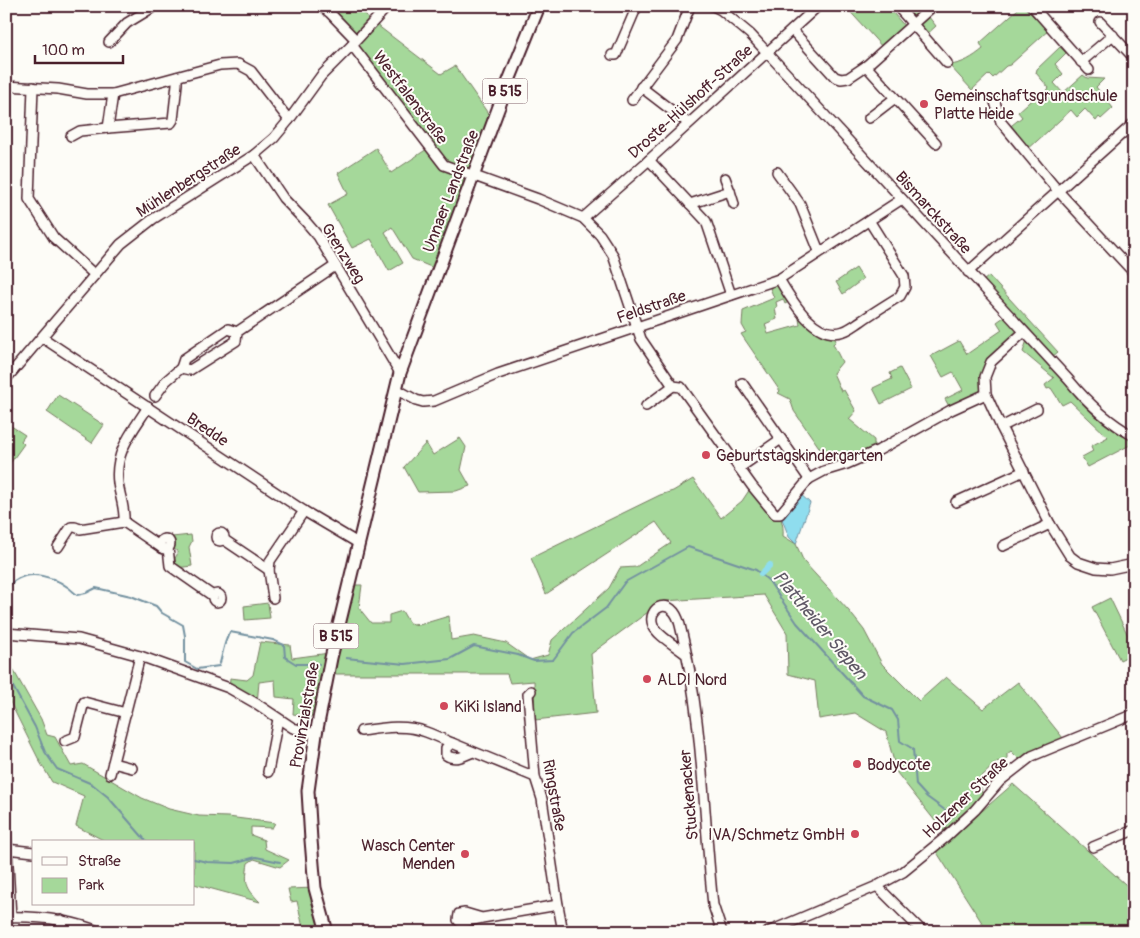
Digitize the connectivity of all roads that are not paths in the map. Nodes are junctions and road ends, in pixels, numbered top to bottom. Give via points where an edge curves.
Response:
1 (155, 6) edge
2 (321, 6) edge
3 (388, 6) edge
4 (539, 6) edge
5 (637, 6) edge
6 (690, 6) edge
7 (713, 6) edge
8 (818, 6) edge
9 (898, 6) edge
10 (933, 6) edge
11 (1032, 6) edge
12 (1100, 22) dead end
13 (913, 24) junction
14 (792, 30) junction
15 (1113, 35) junction
16 (108, 42) dead end
17 (354, 43) junction
18 (767, 52) junction
19 (612, 55) dead end
20 (1134, 58) edge
21 (1081, 62) junction
22 (947, 63) dead end
23 (866, 66) junction
24 (1088, 70) dead end
25 (177, 77) junction
26 (6, 86) edge
27 (33, 87) junction
28 (641, 87) junction
29 (113, 94) junction
30 (895, 98) junction
31 (632, 100) dead end
32 (995, 102) dead end
33 (869, 118) dead end
34 (289, 120) junction
35 (688, 123) junction
36 (1134, 123) edge
37 (108, 128) junction
38 (71, 136) dead end
39 (936, 143) dead end
40 (254, 155) junction
41 (650, 160) junction
42 (777, 172) dead end
43 (474, 176) junction
44 (726, 178) dead end
45 (730, 191) junction
46 (1059, 192) junction
47 (902, 199) junction
48 (690, 204) junction
49 (734, 204) dead end
50 (582, 218) junction
51 (870, 222) junction
52 (819, 252) junction
53 (336, 266) junction
54 (968, 272) junction
55 (1134, 272) edge
56 (94, 275) junction
57 (779, 279) junction
58 (731, 295) junction
59 (637, 328) junction
60 (236, 332) junction
61 (1024, 332) junction
62 (43, 338) junction
63 (181, 368) junction
64 (400, 373) junction
65 (6, 379) edge
66 (742, 383) dead end
67 (673, 386) junction
68 (396, 389) junction
69 (986, 394) junction
70 (155, 396) dead end
71 (646, 406) dead end
72 (148, 408) junction
73 (1037, 409) dead end
74 (1001, 427) junction
75 (1134, 436) edge
76 (781, 439) junction
77 (739, 468) junction
78 (1024, 471) junction
79 (810, 479) junction
80 (956, 502) dead end
81 (304, 511) junction
82 (124, 522) junction
83 (1050, 524) junction
84 (224, 539) dead end
85 (358, 543) junction
86 (1003, 546) dead end
87 (58, 547) dead end
88 (1134, 564) edge
89 (269, 570) junction
90 (214, 596) dead end
91 (273, 598) dead end
92 (6, 633) edge
93 (686, 655) junction
94 (140, 656) junction
95 (530, 691) dead end
96 (126, 713) junction
97 (1134, 714) edge
98 (278, 719) junction
99 (361, 731) dead end
100 (316, 734) junction
101 (66, 741) dead end
102 (452, 743) junction
103 (473, 752) junction
104 (113, 762) junction
105 (132, 768) dead end
106 (268, 772) dead end
107 (110, 774) dead end
108 (535, 777) junction
109 (1134, 830) edge
110 (6, 831) edge
111 (1093, 847) dead end
112 (7, 850) edge
113 (32, 851) edge
114 (877, 886) junction
115 (558, 905) junction
116 (8, 917) edge
117 (482, 918) dead end
118 (61, 920) junction
119 (61, 932) edge
120 (100, 932) edge
121 (327, 932) edge
122 (563, 932) edge
123 (722, 932) edge
124 (768, 932) edge
125 (922, 932) edge

1 - 16 street via 127,23
2 - 17 street, Westfalenstraße
3 - 17 street, Mühlenbergstraße
4 - 43 main road, Unnaer Landstraße / B 515
5 - 19 street via 616,55
6 - 28 street via 677,40
7 - 18 street, Bismarckstraße via 744,28
8 - 14 street, Droste-Hülshoff-Straße
9 - 13 street
10 - 13 street
11 - 21 street
12 - 15 street
13 - 22 street
13 - 23 street
14 - 18 street, Droste-Hülshoff-Straße
14 - 23 street via 835,77 848,78
15 - 20 street
15 - 21 street
17 - 34 street, Mühlenbergstraße via 321,76
17 - 43 street, Westfalenstraße via 444,165
18 - 35 street, Droste-Hülshoff-Straße
18 - 47 street, Bismarckstraße
21 - 24 street
23 - 30 street
25 - 29 street
25 - 34 street via 220,65 238,64 251,71
25 - 37 street via 171,123
26 - 27 street
27 - 29 street
27 - 56 street via 29,199 54,238
28 - 31 street
28 - 35 street
29 - 37 street
30 - 33 street
30 - 39 street
32 - 46 street via 1001,122
34 - 40 street, Mühlenbergstraße
35 - 41 street, Droste-Hülshoff-Straße
36 - 46 street
37 - 38 street via 80,131
40 - 53 street, Grenzweg via 283,198 318,236
40 - 56 street, Mühlenbergstraße via 135,232
41 - 48 street
41 - 50 street, Droste-Hülshoff-Straße
42 - 52 street via 800,204
43 - 50 street, Westfalenstraße
43 - 64 main road, Unnaer Landstraße / B 515
44 - 45 street
45 - 48 street
45 - 49 street
46 - 54 street
46 - 55 street
47 - 51 street, Feldstraße
47 - 54 street, Bismarckstraße
48 - 58 street via 706,221
50 - 59 street via 600,235 613,255
51 - 52 street, Feldstraße
51 - 57 street via 904,276 905,287 900,296 844,332 817,327 807,319
52 - 57 street, Feldstraße
53 - 60 street
53 - 64 street, Grenzweg
54 - 61 street, Bismarckstraße
56 - 62 street, Mühlenbergstraße
57 - 58 street, Feldstraße
58 - 59 street, Feldstraße
59 - 67 street
59 - 68 street, Feldstraße via 498,374 434,401 416,400
60 - 63 street via 228,329 184,359
60 - 63 street via 236,341 190,370
61 - 69 street via 991,362 985,377
61 - 75 street, Bismarckstraße via 1086,402 1115,426
62 - 65 street, Mühlenbergstraße
62 - 72 street, Bredde
63 - 70 street
64 - 68 main road, Unnaer Landstraße / B 515
66 - 76 street
67 - 71 street
67 - 77 street via 681,387
68 - 85 main road, Provinzialstraße / B 515
69 - 74 street
69 - 79 street via 879,450
72 - 81 street, Bredde
72 - 82 street via 121,451 118,462
73 - 74 street
74 - 78 street
76 - 77 street
76 - 79 street
77 - 79 street via 775,514 780,514
78 - 80 street
78 - 83 street
81 - 85 street, Bredde
81 - 89 street via 272,557
82 - 87 street via 80,529 71,527
82 - 90 street via 165,548 170,566
83 - 86 street
83 - 88 street via 1062,546 1078,562 1106,569
84 - 89 street
85 - 100 main road, Provinzialstraße / B 515
89 - 91 street
92 - 94 street via 79,639
93 - 93 street, Stuckenacker via 674,610 661,606 653,612 651,621 654,628
93 - 123 street, Stuckenacker via 690,663 697,721 713,904
94 - 96 street
94 - 98 street via 228,688
95 - 108 street, Ringstraße
96 - 101 street via 84,702 78,739
96 - 104 street
97 - 114 street, Holzener Straße via 1032,756 1000,781 946,837 903,872
98 - 100 street via 293,728
98 - 106 street
99 - 102 street via 413,728
100 - 121 main road, Provinzialstraße / B 515 via 308,791 310,840 315,888
102 - 103 street
102 - 103 street via 446,748 446,755 451,758
103 - 108 street
104 - 105 street
104 - 107 street
108 - 115 street, Ringstraße via 542,799
109 - 111 street
110 - 112 street
112 - 113 street
112 - 116 street
114 - 124 street, Holzener Straße
114 - 125 street
115 - 117 street
115 - 122 street, Ringstraße
116 - 118 street
118 - 119 street
118 - 120 street

